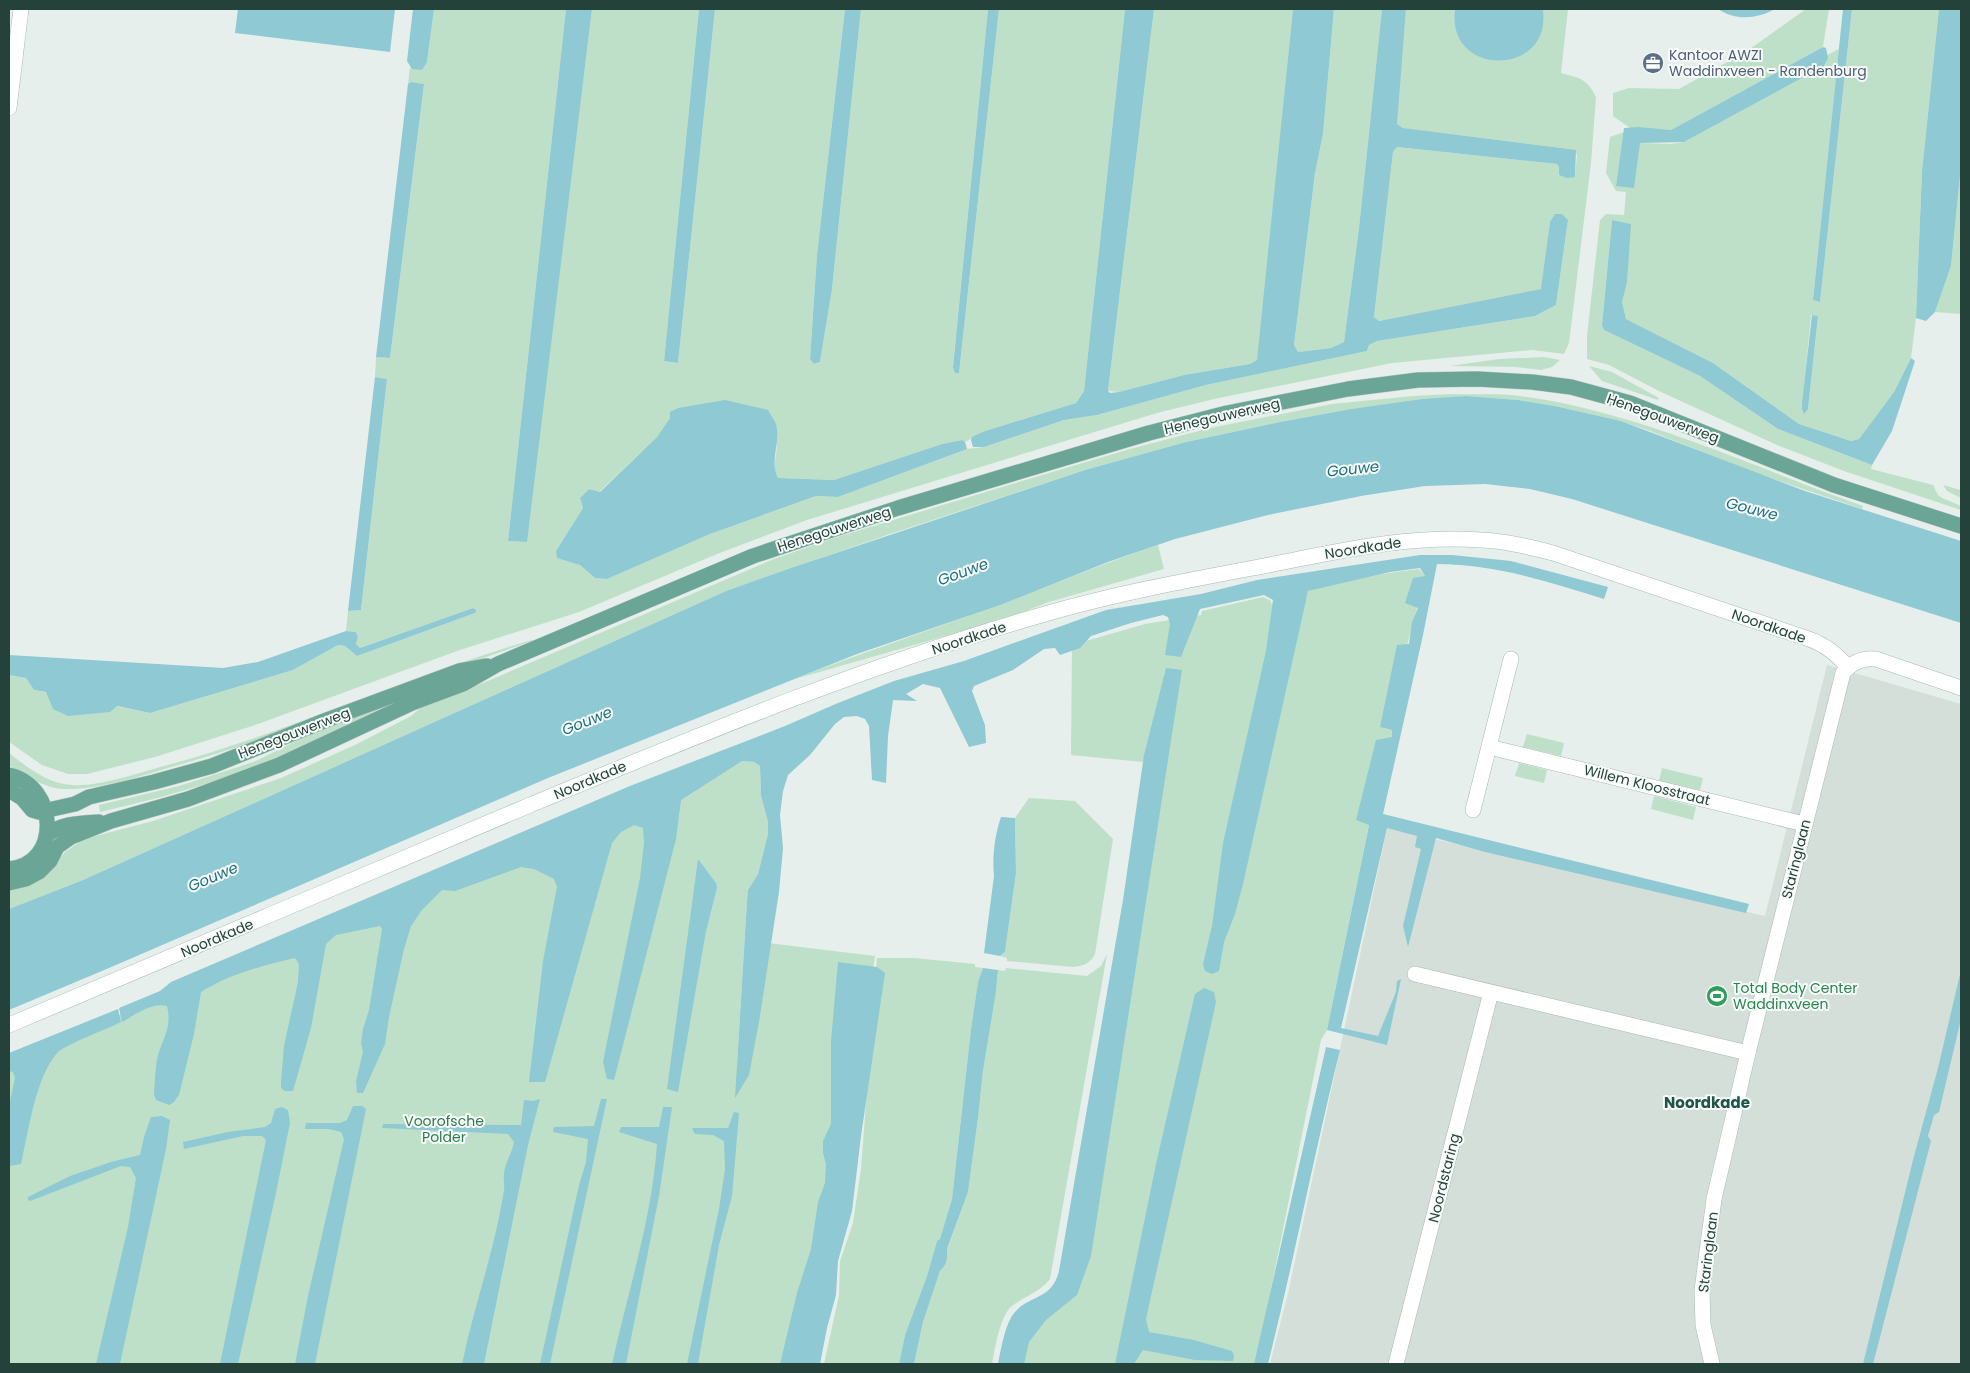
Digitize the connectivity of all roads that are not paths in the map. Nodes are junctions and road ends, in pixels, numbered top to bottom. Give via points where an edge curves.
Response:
1 (21, 9) edge
2 (9, 108) edge
3 (1961, 526) edge
4 (1511, 659) dead end
5 (498, 664) junction
6 (1848, 667) junction
7 (1961, 688) edge
8 (1489, 747) junction
9 (9, 775) edge
10 (9, 790) edge
11 (38, 794) junction
12 (89, 797) junction
13 (46, 810) junction
14 (1473, 810) dead end
15 (111, 821) junction
16 (1804, 824) junction
17 (46, 836) junction
18 (9, 869) edge
19 (9, 883) edge
20 (1415, 974) dead end
21 (1491, 992) junction
22 (9, 1025) edge
23 (1748, 1053) junction
24 (1396, 1364) edge
25 (1712, 1364) edge

1 - 2 street
3 - 5 main road, Henegouwerweg via 1834,485 1630,403 1532,382 1418,380 1348,389 1149,432 898,508 753,556
4 - 8 street
5 - 12 main road, Henegouwerweg via 459,671 212,766
5 - 15 main road, Henegouwerweg via 463,684 412,703 279,765 188,799
6 - 7 street via 1860,660 1876,659
6 - 16 street, Staringlaan via 1840,682
6 - 22 street, Noordkade via 1836,654 1809,639 1553,553 1488,540 1397,542 1146,588 1044,614 920,653 794,698 678,743
8 - 14 street
8 - 16 street, Willem Kloosstraat
9 - 11 main road via 22,780
10 - 13 main road via 32,810
11 - 12 main road, Henegouwerweg via 49,798
11 - 13 main road
12 - 13 main road, Henegouwerweg via 75,804
13 - 17 main road
15 - 17 main road, Henegouwerweg via 69,824
15 - 19 main road, Henegouwerweg via 71,837 57,847 39,872
16 - 23 street, Staringlaan
17 - 18 main road via 35,857 22,866
20 - 21 street
21 - 23 street
21 - 24 street, Noordstaring
23 - 25 street, Staringlaan via 1724,1154 1705,1256 1703,1325

